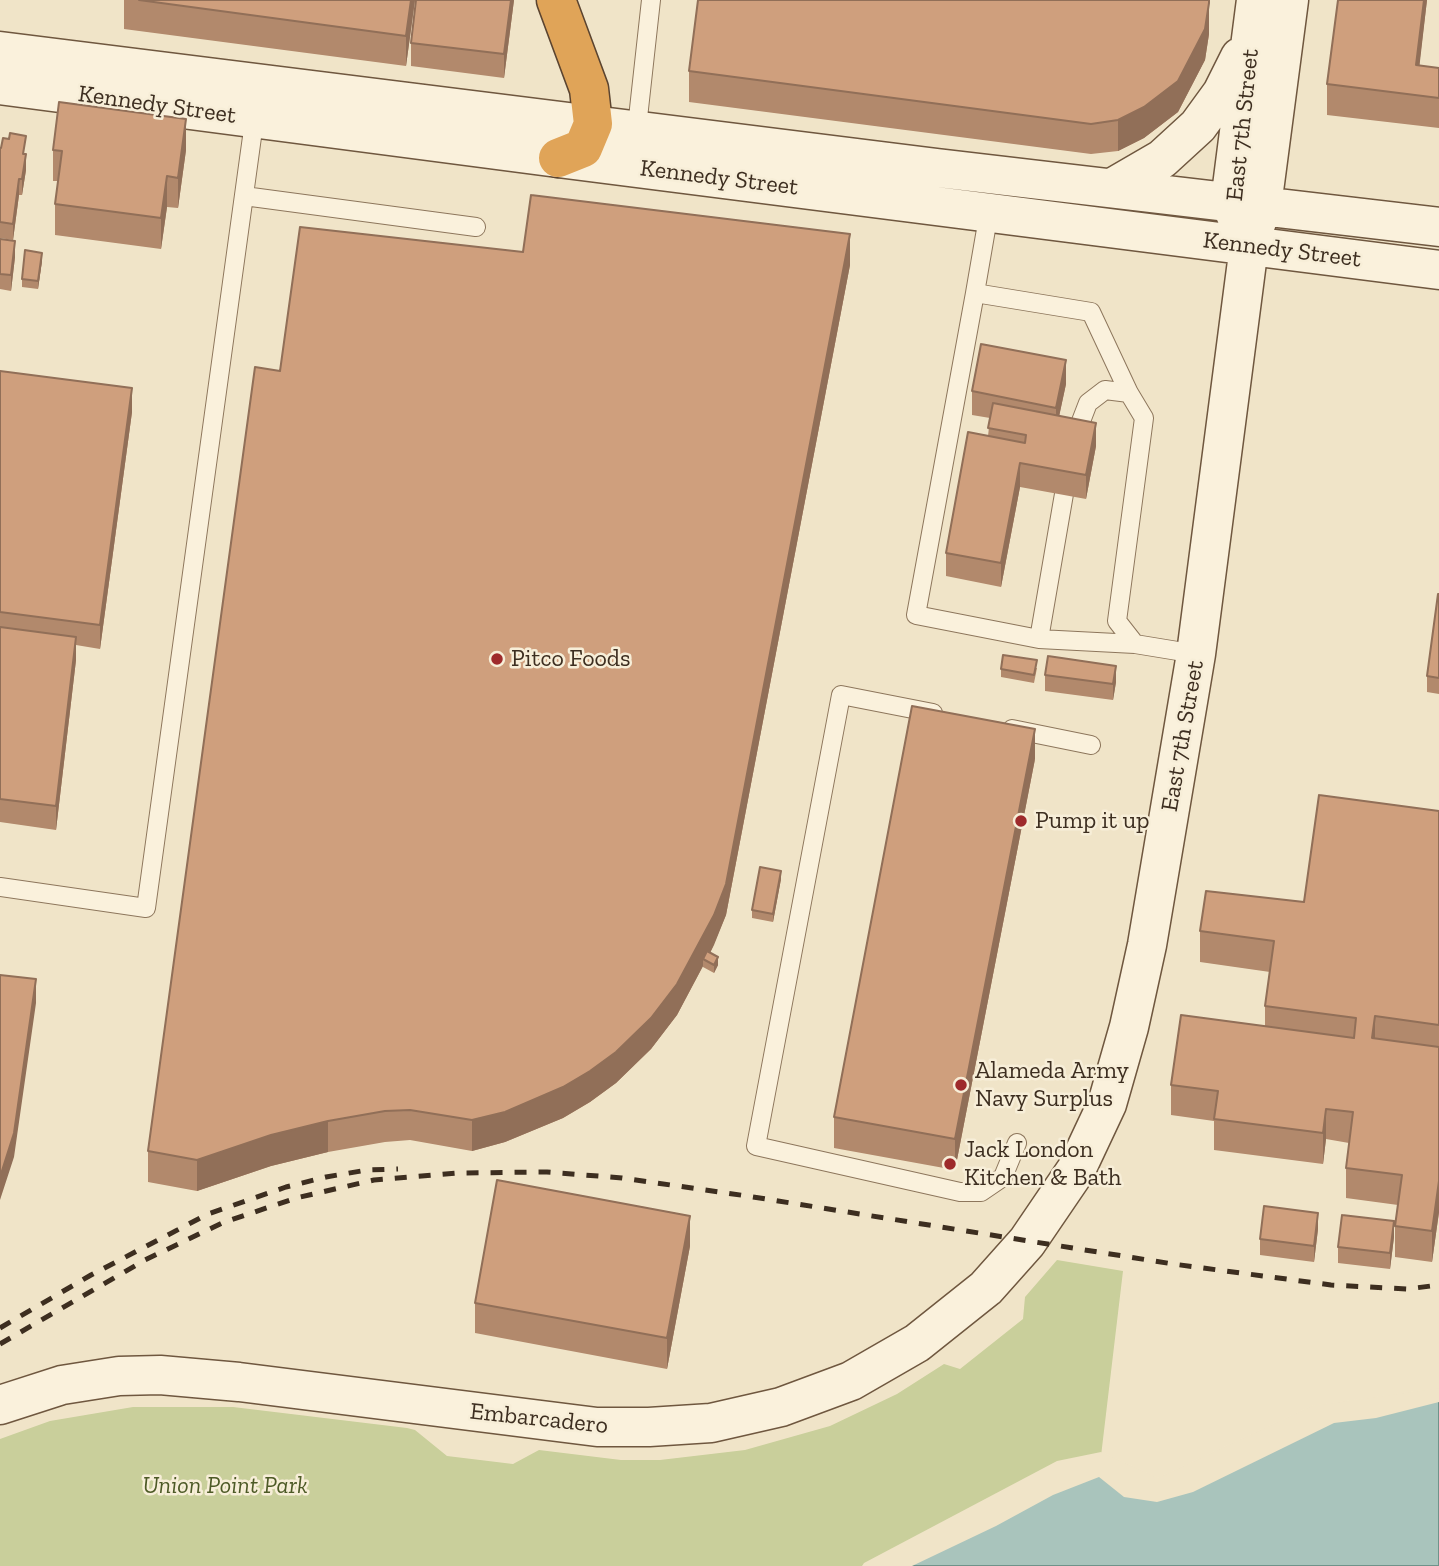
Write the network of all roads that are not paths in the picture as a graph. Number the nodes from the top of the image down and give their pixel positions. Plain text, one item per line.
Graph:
1 (556, 0) edge
2 (651, 0) edge
3 (1289, 0) edge
4 (1249, 11) edge
5 (0, 51) edge
6 (0, 85) edge
7 (257, 101) junction
8 (593, 124) junction
9 (635, 148) junction
10 (558, 158) junction
11 (1112, 188) junction
12 (244, 196) junction
13 (1246, 204) junction
14 (989, 212) junction
15 (476, 227) dead end
16 (1439, 227) edge
17 (1249, 246) junction
18 (1439, 270) edge
19 (975, 293) junction
20 (1129, 393) junction
21 (1073, 442) edge
22 (1064, 494) edge
23 (1039, 639) junction
24 (1135, 644) junction
25 (1196, 654) junction
26 (950, 716) edge
27 (1001, 727) edge
28 (1091, 745) dead end
29 (0, 887) edge
30 (1017, 1143) dead end
31 (1027, 1242) joint
32 (0, 1405) edge

1 - 8 highway
2 - 9 lane
3 - 13 main road, East 7th Street
4 - 11 main road
4 - 13 main road, East 7th Street
5 - 7 main road, Kennedy Street
6 - 7 main road, Kennedy Street
7 - 8 main road, Kennedy Street
7 - 10 main road, Kennedy Street
7 - 12 lane
8 - 9 main road, Kennedy Street
8 - 10 highway
9 - 10 main road, Kennedy Street
9 - 11 main road, Kennedy Street
9 - 14 main road, Kennedy Street
11 - 13 main road, Kennedy Street
12 - 15 lane
12 - 29 lane
13 - 16 main road, Kennedy Street
13 - 17 main road, East 7th Street
14 - 17 main road, Kennedy Street
14 - 19 lane
17 - 18 main road, Kennedy Street
17 - 25 main road, East 7th Street
19 - 20 lane
19 - 23 lane
20 - 21 lane
20 - 24 lane
22 - 23 lane
23 - 24 lane
24 - 25 lane
25 - 31 main road, East 7th Street
26 - 30 lane
27 - 28 lane
31 - 32 main road, Embarcadero

